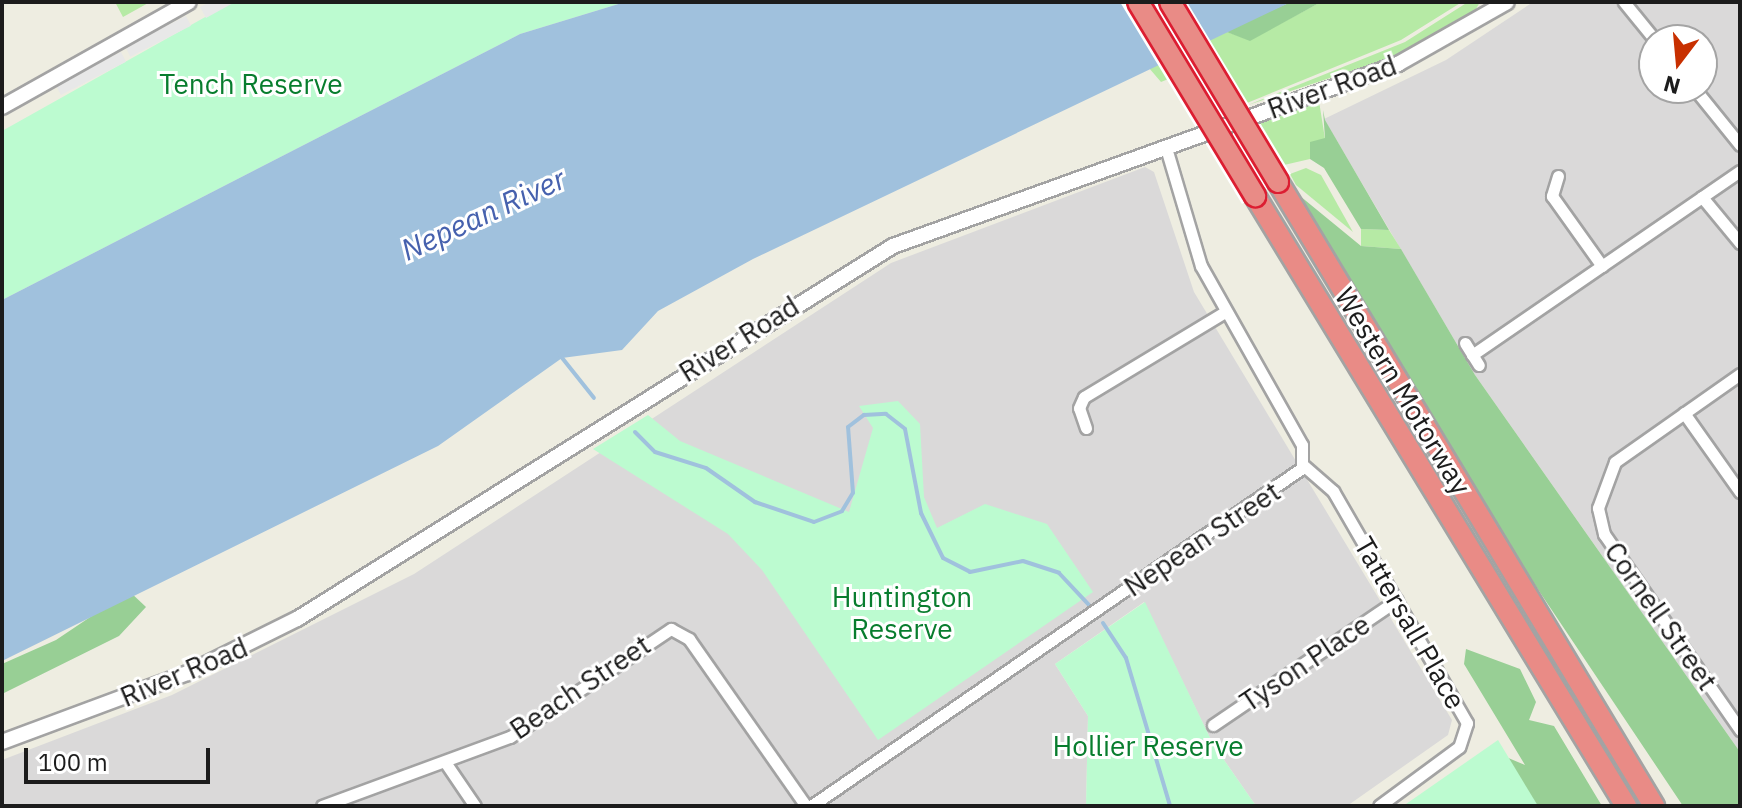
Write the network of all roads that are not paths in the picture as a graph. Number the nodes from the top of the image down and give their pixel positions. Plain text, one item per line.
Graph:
1 (189, 2) edge
2 (1138, 2) edge
3 (1170, 2) edge
4 (1507, 2) edge
5 (1624, 2) edge
6 (1642, 24) edge
7 (1707, 104) edge
8 (2, 107) edge
9 (1740, 145) edge
10 (1167, 151) junction
11 (1740, 171) edge
12 (1558, 176) dead end
13 (1702, 197) junction
14 (1740, 243) edge
15 (1602, 266) junction
16 (1223, 313) junction
17 (1465, 343) dead end
18 (1740, 374) edge
19 (1684, 413) junction
20 (1086, 428) dead end
21 (1303, 465) junction
22 (1740, 492) edge
23 (1397, 600) junction
24 (1532, 605) junction
25 (1509, 615) junction
26 (1213, 725) dead end
27 (1740, 730) edge
28 (2, 742) edge
29 (445, 762) junction
30 (322, 806) edge
31 (475, 806) edge
32 (808, 806) edge
33 (1379, 806) edge
34 (1613, 806) edge
35 (1626, 806) edge
36 (1654, 806) edge
37 (1669, 806) edge

1 - 8 street
2 - 25 highway, Western Motorway, bridge
3 - 24 highway, Western Motorway, bridge
4 - 10 street, River Road
5 - 6 street
7 - 9 street
10 - 16 street, Nepean Street
10 - 28 street, River Road
11 - 13 street
12 - 15 street
13 - 14 street
13 - 15 street
15 - 17 street
16 - 20 street
16 - 21 street, Nepean Street
18 - 19 street, Cornell Street
19 - 22 street
19 - 27 street, Cornell Street
21 - 23 street, Tattersall Place
21 - 32 street, Nepean Street
23 - 26 street, Tyson Place
23 - 33 street, Tattersall Place
24 - 36 highway, Western Motorway
24 - 37 highway
25 - 34 highway
25 - 35 highway, Western Motorway
29 - 30 street, Beach Street
29 - 31 street
29 - 32 street, Beach Street

